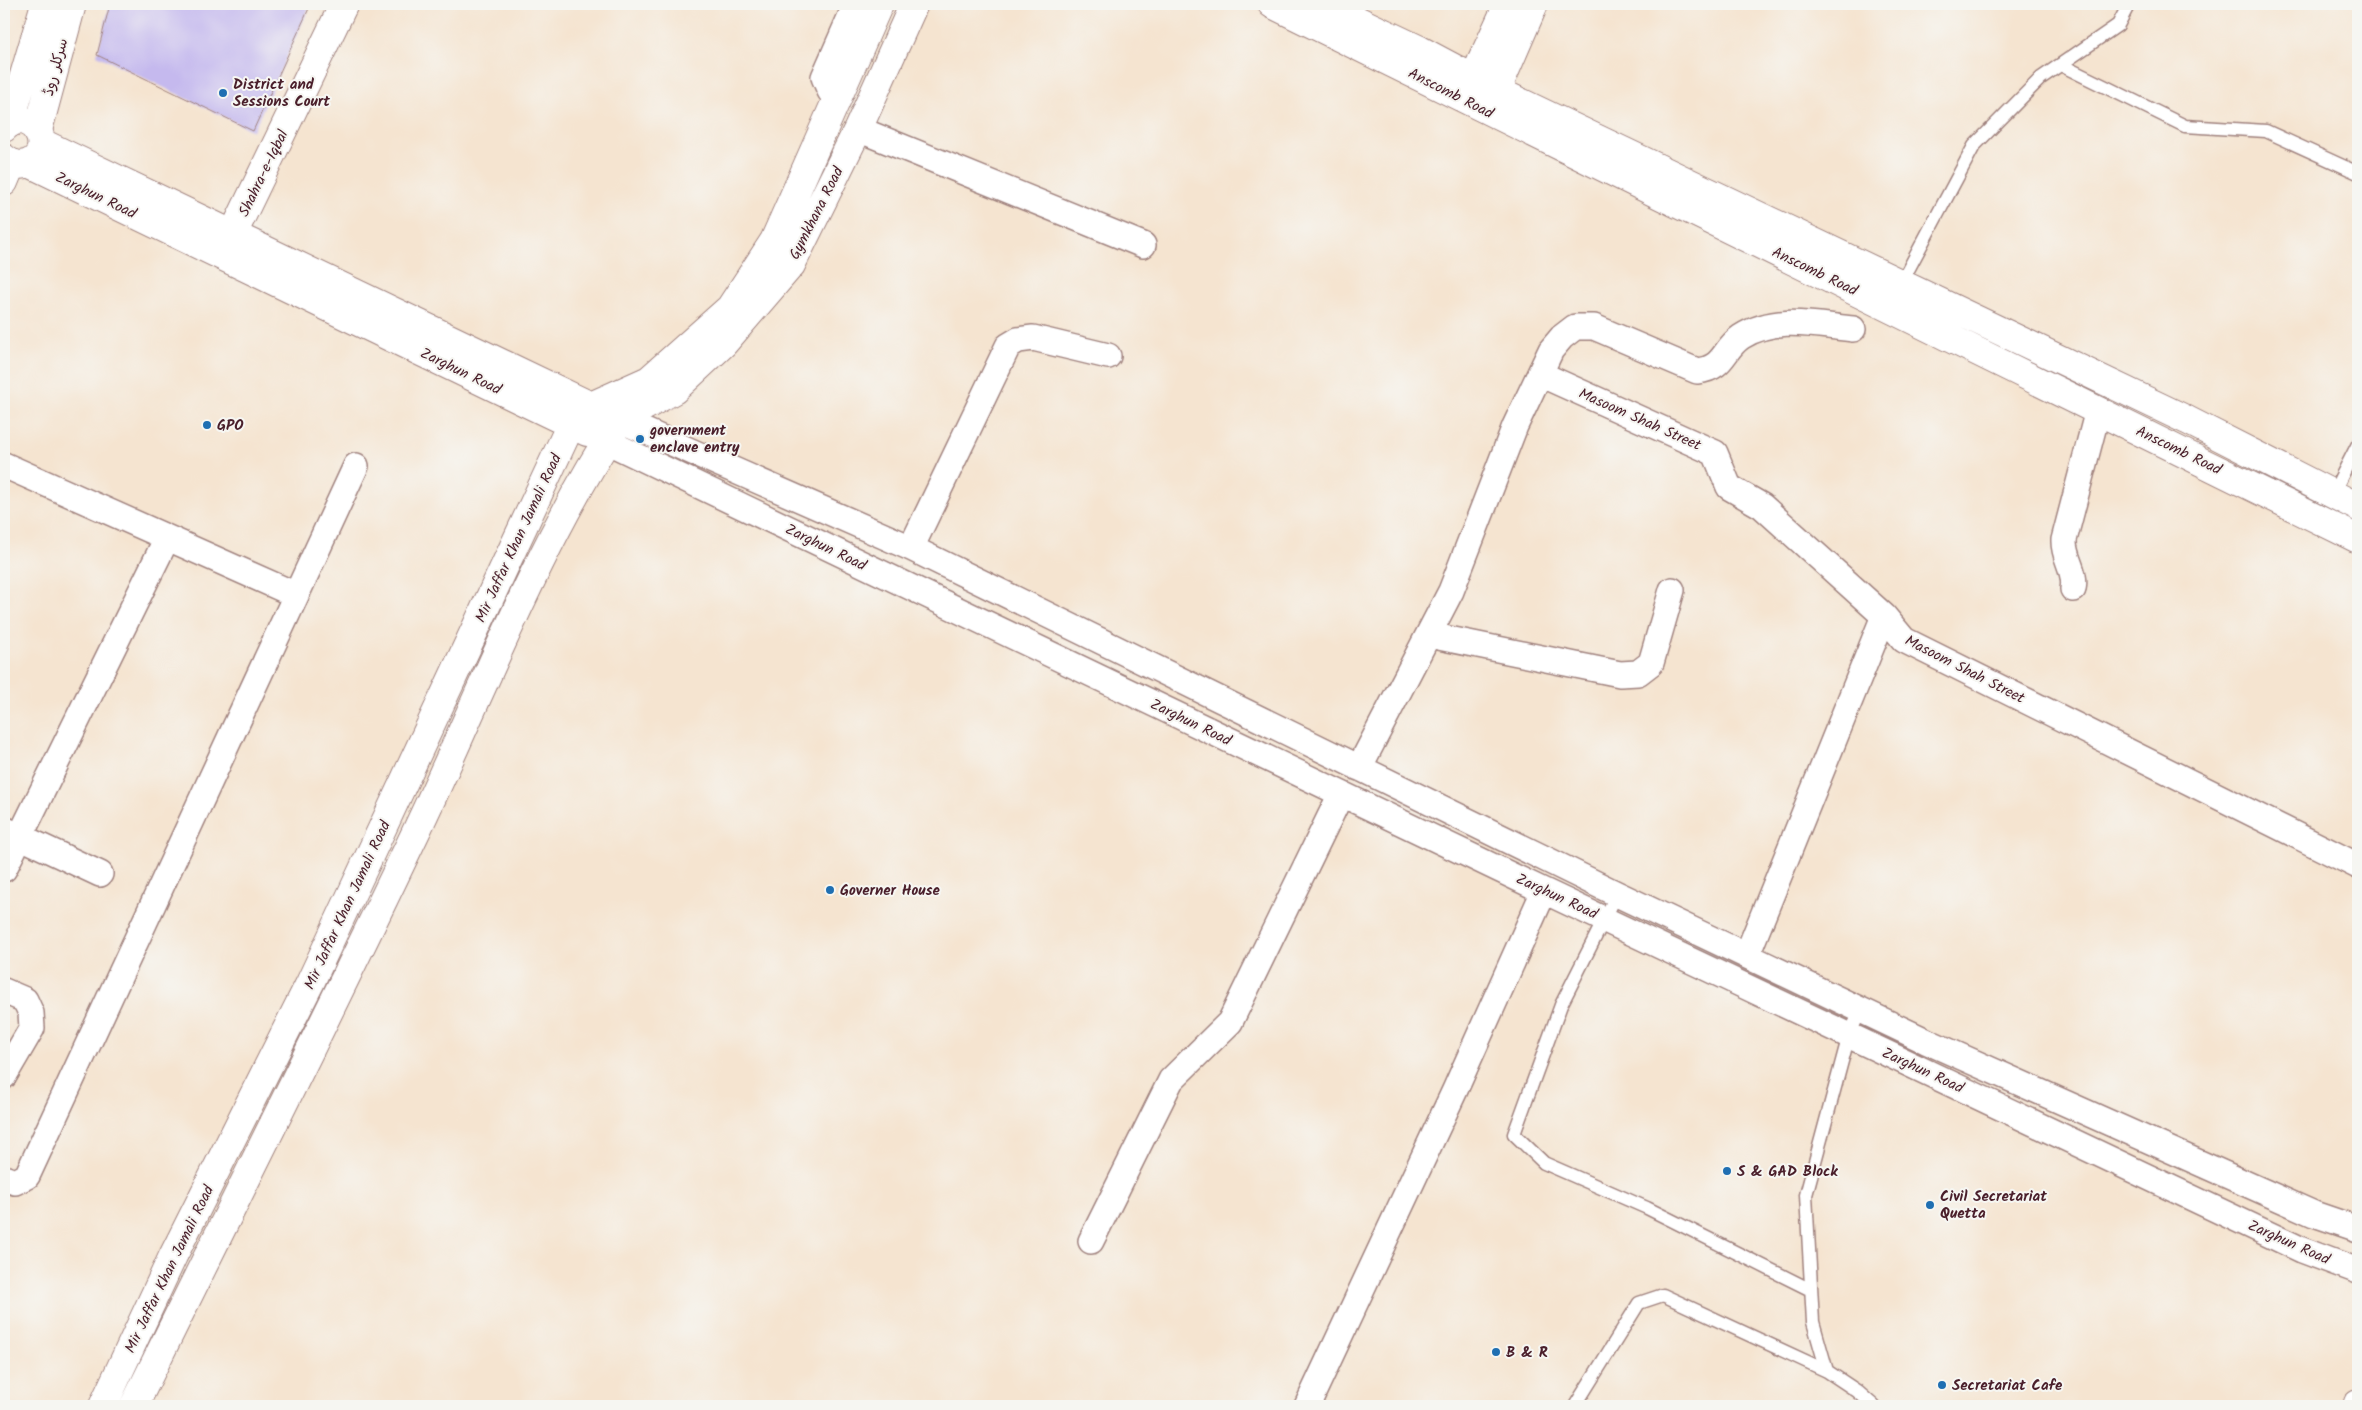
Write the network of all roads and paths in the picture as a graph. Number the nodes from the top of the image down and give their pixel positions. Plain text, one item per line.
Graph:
1 (45, 4) edge
2 (72, 4) edge
3 (344, 4) edge
4 (856, 4) edge
5 (879, 4) edge
6 (914, 4) edge
7 (1272, 4) edge
8 (1323, 4) edge
9 (1508, 4) edge
10 (1534, 4) edge
11 (2128, 4) edge
12 (2061, 65) junction
13 (839, 93) junction
14 (1480, 95) junction
15 (6, 125) edge
16 (858, 129) junction
17 (21, 156) edge
18 (2358, 173) edge
19 (233, 234) junction
20 (1143, 245) dead end
21 (1900, 282) junction
22 (1893, 308) junction
23 (1853, 329) dead end
24 (1108, 356) dead end
25 (1540, 374) junction
26 (591, 406) junction
27 (2098, 410) junction
28 (571, 424) junction
29 (613, 430) junction
30 (2358, 444) edge
31 (4, 465) edge
32 (356, 466) dead end
33 (2334, 494) junction
34 (2358, 507) edge
35 (2317, 518) junction
36 (167, 538) junction
37 (2358, 539) edge
38 (911, 548) junction
39 (2073, 588) dead end
40 (1672, 590) dead end
41 (296, 595) junction
42 (1884, 616) junction
43 (1429, 635) junction
44 (1359, 768) junction
45 (1341, 794) junction
46 (12, 832) edge
47 (2358, 866) edge
48 (4, 869) edge
49 (100, 874) dead end
50 (1544, 891) junction
51 (1617, 894) junction
52 (1605, 919) junction
53 (1747, 955) junction
54 (4, 991) edge
55 (1860, 1010) junction
56 (1849, 1035) junction
57 (4, 1076) edge
58 (4, 1178) edge
59 (2358, 1229) edge
60 (1091, 1242) dead end
61 (2358, 1271) edge
62 (1811, 1290) junction
63 (1827, 1371) junction
64 (103, 1406) edge
65 (134, 1406) edge
66 (1307, 1406) edge
67 (1575, 1406) edge
68 (1874, 1406) edge

1 - 15 street, سرکلر روڈ
2 - 17 street, سرکلر روڈ
3 - 19 street, Shahra-e-Iqbal
4 - 13 street
5 - 13 street, Mir Jaffar Khan Jamali Road
6 - 16 street, Gymkhana Road
7 - 14 street, Anscomb Road
8 - 14 street, Anscomb Road
9 - 14 street
10 - 14 street
11 - 12 lane
12 - 18 lane
12 - 21 lane
13 - 26 street, Mir Jaffar Khan Jamali Road
14 - 21 street, Anscomb Road
14 - 22 street, Anscomb Road
15 - 17 street
16 - 20 street
16 - 29 street, Gymkhana Road
17 - 19 street, Zarghun Road
17 - 28 street, Zarghun Road
19 - 26 street, Zarghun Road
21 - 22 lane
21 - 33 street, Anscomb Road
22 - 27 street, Anscomb Road
23 - 25 street
24 - 38 street
25 - 42 street, Masoom Shah Street
25 - 43 street
26 - 28 street, Mir Jaffar Khan Jamali Road
26 - 29 street, Zarghun Road
27 - 35 street, Anscomb Road
27 - 39 street
28 - 29 street, Zarghun Road
28 - 64 street, Mir Jaffar Khan Jamali Road
29 - 38 street, Zarghun Road
29 - 45 street, Zarghun Road
29 - 65 street, Mir Jaffar Khan Jamali Road
30 - 33 lane
31 - 36 street
32 - 41 street
33 - 34 street, Anscomb Road
33 - 35 lane
35 - 37 street, Anscomb Road
36 - 41 street
36 - 46 street
38 - 44 street, Zarghun Road
40 - 43 street
41 - 58 street
42 - 47 street, Masoom Shah Street
42 - 53 street
43 - 44 street
44 - 51 street, Zarghun Road
45 - 50 street, Zarghun Road
45 - 60 street
46 - 48 street
46 - 49 street
50 - 52 street, Zarghun Road
50 - 66 street
51 - 52 lane
51 - 53 street, Zarghun Road
52 - 56 street, Zarghun Road
52 - 62 lane
53 - 55 street, Zarghun Road
54 - 57 street
55 - 56 lane
55 - 59 street, Zarghun Road
56 - 61 street, Zarghun Road
56 - 62 lane
62 - 63 lane
63 - 67 lane
63 - 68 lane

